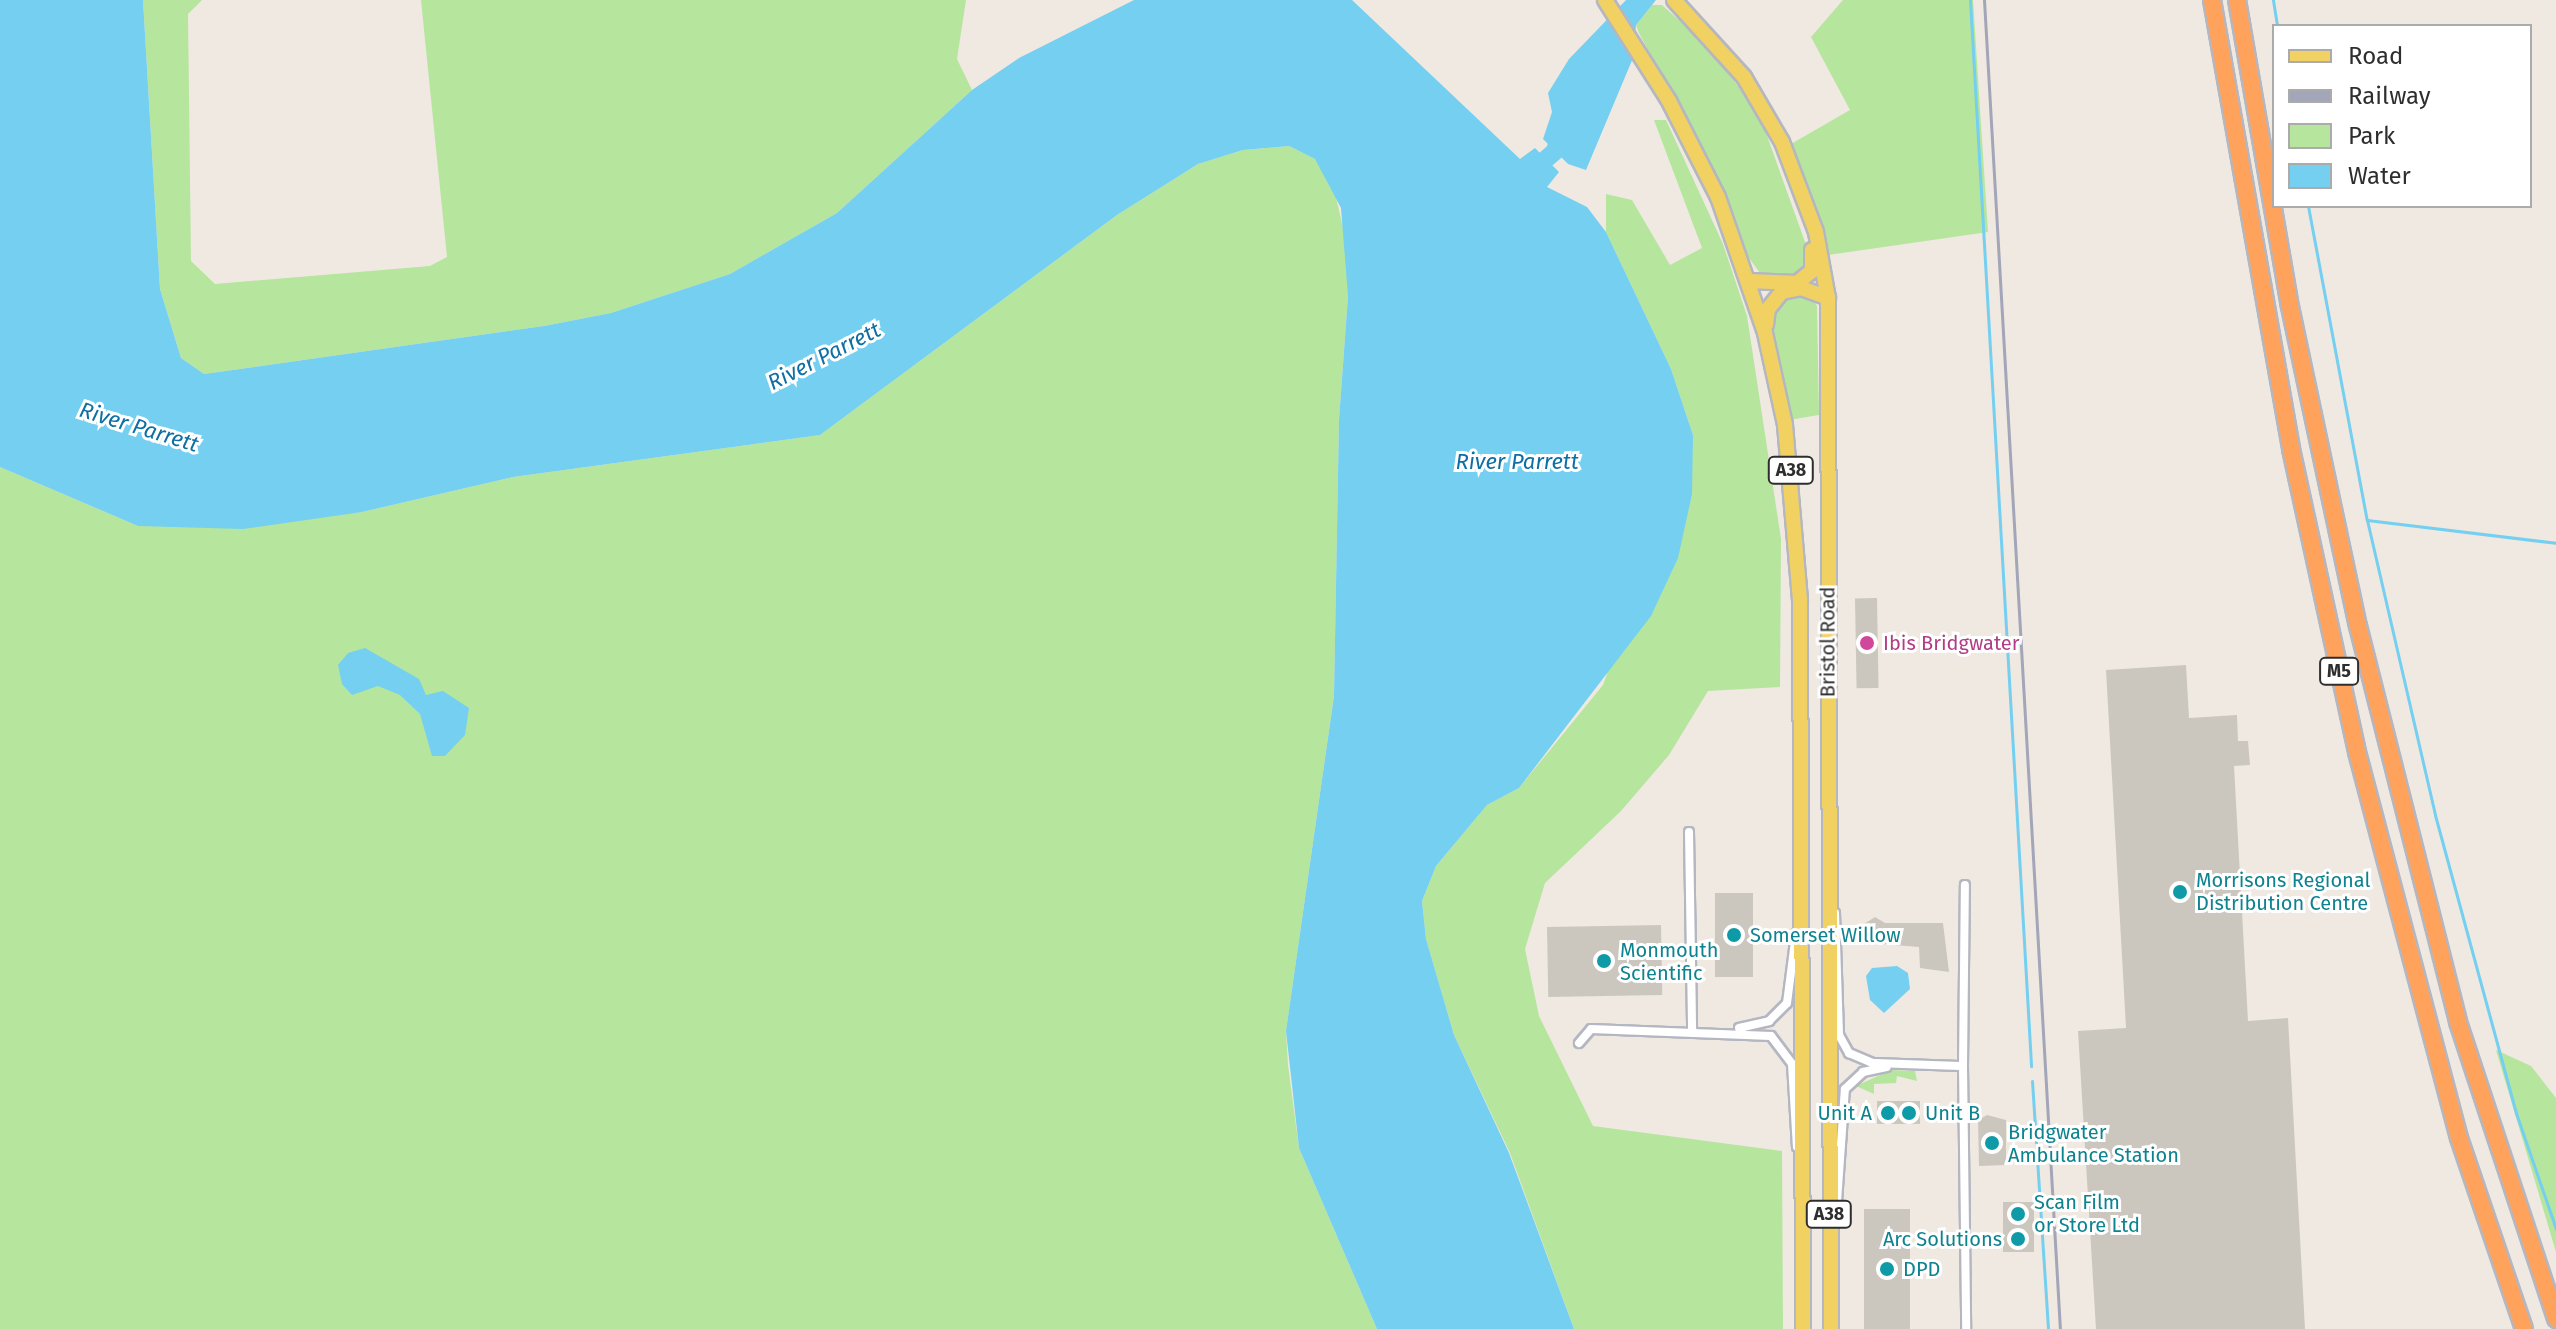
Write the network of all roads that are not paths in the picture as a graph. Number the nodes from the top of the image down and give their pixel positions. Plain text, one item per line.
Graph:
1 (1674, 0) edge
2 (2212, 0) edge
3 (2237, 0) edge
4 (1608, 4) edge
5 (1794, 169) junction
6 (2272, 203) edge
7 (2273, 208) edge
8 (1749, 281) junction
9 (1828, 298) junction
10 (1765, 333) junction
11 (1689, 832) dead end
12 (1828, 881) junction
13 (1965, 885) dead end
14 (1800, 912) junction
15 (1692, 1029) junction
16 (1730, 1030) junction
17 (1579, 1043) dead end
18 (1899, 1065) junction
19 (1963, 1066) junction
20 (1800, 1157) junction
21 (1830, 1278) junction
22 (2556, 1319) edge
23 (1803, 1329) edge
24 (1831, 1329) edge
25 (1966, 1329) edge
26 (2524, 1329) edge

1 - 5 main road, Bristol Road / A38
2 - 26 highway, M5
3 - 6 highway, M5
4 - 8 main road, Bristol Road / A38
5 - 8 main road
5 - 9 main road, Bristol Road / A38
7 - 22 highway, M5
8 - 10 main road, Bristol Road / A38
9 - 10 main road
9 - 12 main road, Bristol Road / A38
10 - 14 main road, Bristol Road / A38
11 - 15 street
12 - 18 street
12 - 21 main road, Bristol Road / A38
13 - 19 street
14 - 16 street
14 - 20 main road, Bristol Road / A38
15 - 16 street
15 - 17 street
16 - 20 street
18 - 19 street
18 - 21 street
19 - 25 street
20 - 23 main road, Bristol Road / A38
21 - 24 main road, Bristol Road / A38

